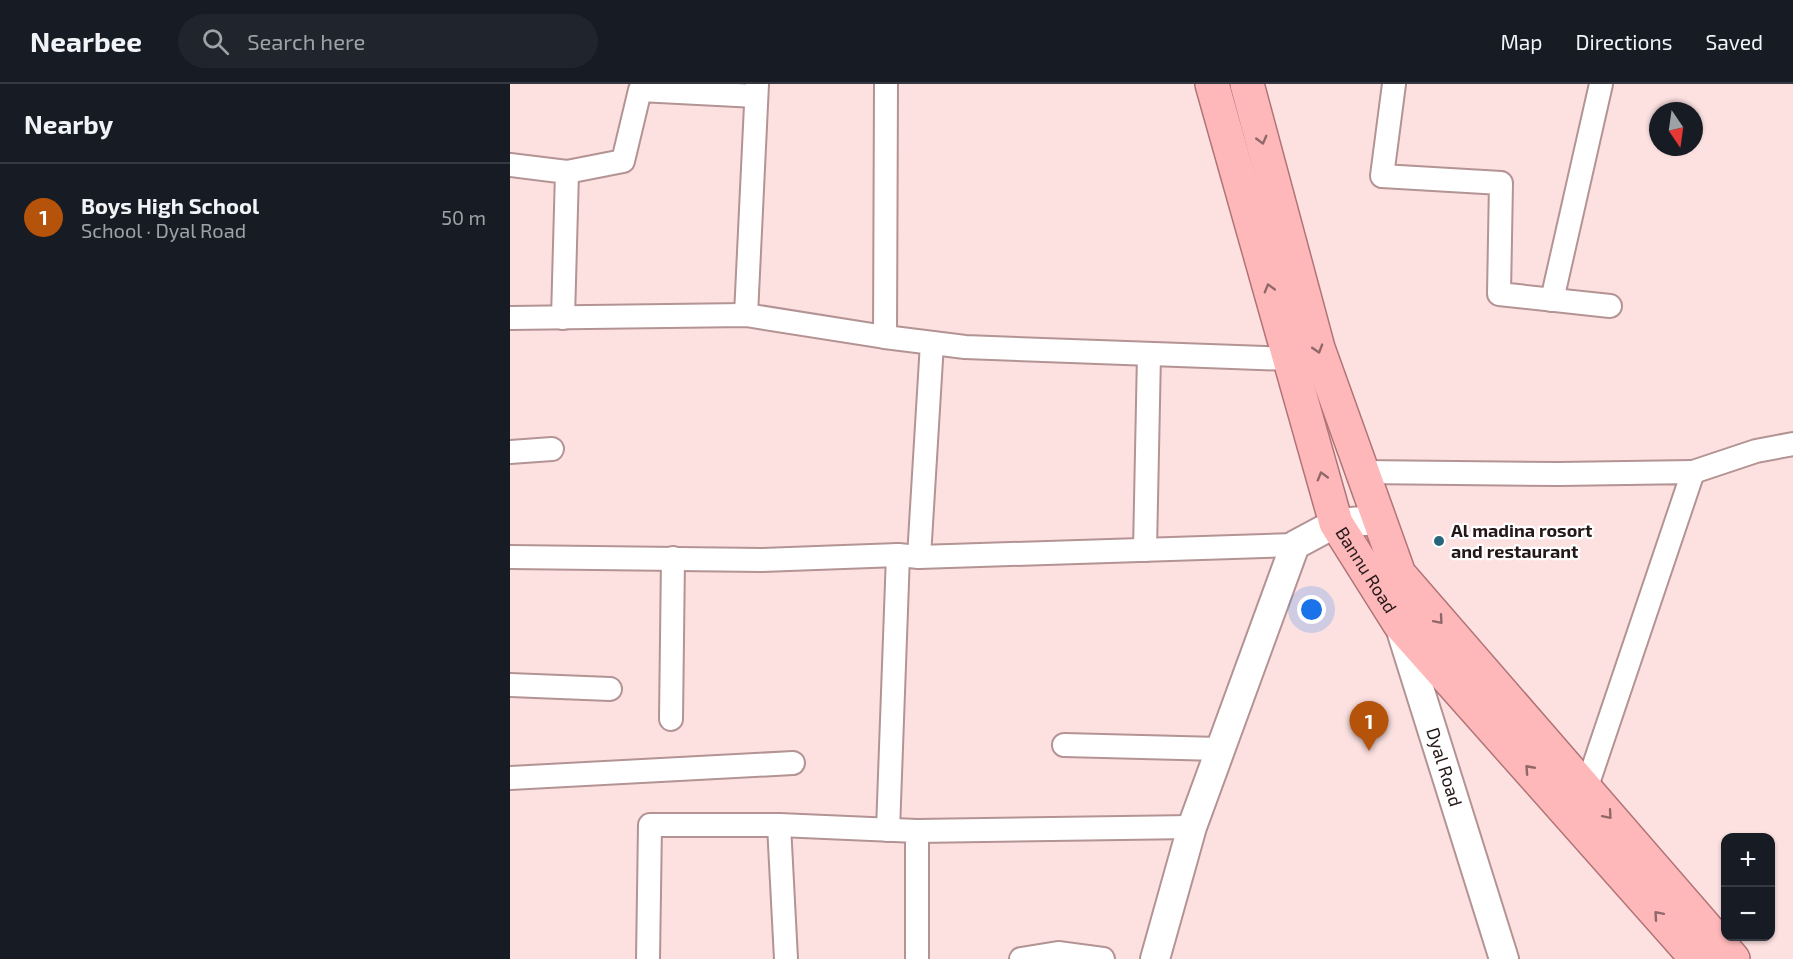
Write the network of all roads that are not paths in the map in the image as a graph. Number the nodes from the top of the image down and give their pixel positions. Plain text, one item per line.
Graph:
1 (886, 84) edge
2 (1212, 84) edge
3 (1246, 84) edge
4 (1394, 84) edge
5 (1601, 84) edge
6 (640, 87) edge
7 (757, 90) edge
8 (510, 165) edge
9 (567, 172) junction
10 (1552, 300) junction
11 (1610, 306) dead end
12 (746, 315) junction
13 (510, 318) edge
14 (563, 318) junction
15 (885, 337) junction
16 (932, 343) junction
17 (1149, 354) junction
18 (1289, 359) junction
19 (1793, 444) edge
20 (552, 449) dead end
21 (510, 452) edge
22 (1361, 472) junction
23 (1693, 472) junction
24 (1378, 520) junction
25 (1336, 523) junction
26 (1295, 545) junction
27 (1145, 550) junction
28 (909, 556) junction
29 (510, 557) edge
30 (673, 558) junction
31 (1399, 574) junction
32 (1399, 623) junction
33 (510, 685) edge
34 (610, 689) dead end
35 (671, 719) dead end
36 (1064, 745) dead end
37 (1219, 749) junction
38 (793, 763) dead end
39 (510, 778) edge
40 (1586, 789) junction
41 (779, 825) junction
42 (1192, 827) junction
43 (888, 830) junction
44 (917, 831) junction
45 (648, 959) edge
46 (786, 959) edge
47 (917, 959) edge
48 (1021, 959) edge
49 (1102, 959) edge
50 (1155, 959) edge
51 (1504, 959) edge
52 (1697, 959) edge
53 (1733, 959) edge

1 - 15 street
18 -> 2 highway, Bannu Road
3 -> 22 highway, Bannu Road
4 - 10 street
5 - 10 street
6 - 7 street
6 - 9 street
7 - 12 street
8 - 9 street
9 - 14 street
10 - 11 street
12 - 14 street
12 - 15 street
13 - 14 street
15 - 16 street
16 - 17 street
16 - 28 street
17 - 18 street
17 - 27 street
25 -> 18 highway, Bannu Road
19 - 23 street
20 - 21 street
22 - 23 street
22 - 24 highway, Bannu Road
23 - 40 street
24 - 25 street
24 - 31 highway, Bannu Road
25 - 26 street
25 - 32 highway, Bannu Road
26 - 27 street
26 - 37 street
27 - 28 street
28 - 30 street
28 - 43 street
29 - 30 street
30 - 35 street
31 - 32 street, Dyal Road
31 -> 40 highway, Bannu Road
32 - 51 street, Dyal Road
52 -> 32 highway, Bannu Road
33 - 34 street
36 - 37 street
37 - 42 street
38 - 39 street
40 -> 53 highway, Bannu Road
41 - 43 street
41 - 45 street
41 - 46 street
42 - 44 street
42 - 50 street
43 - 44 street
44 - 47 street
48 - 49 street

